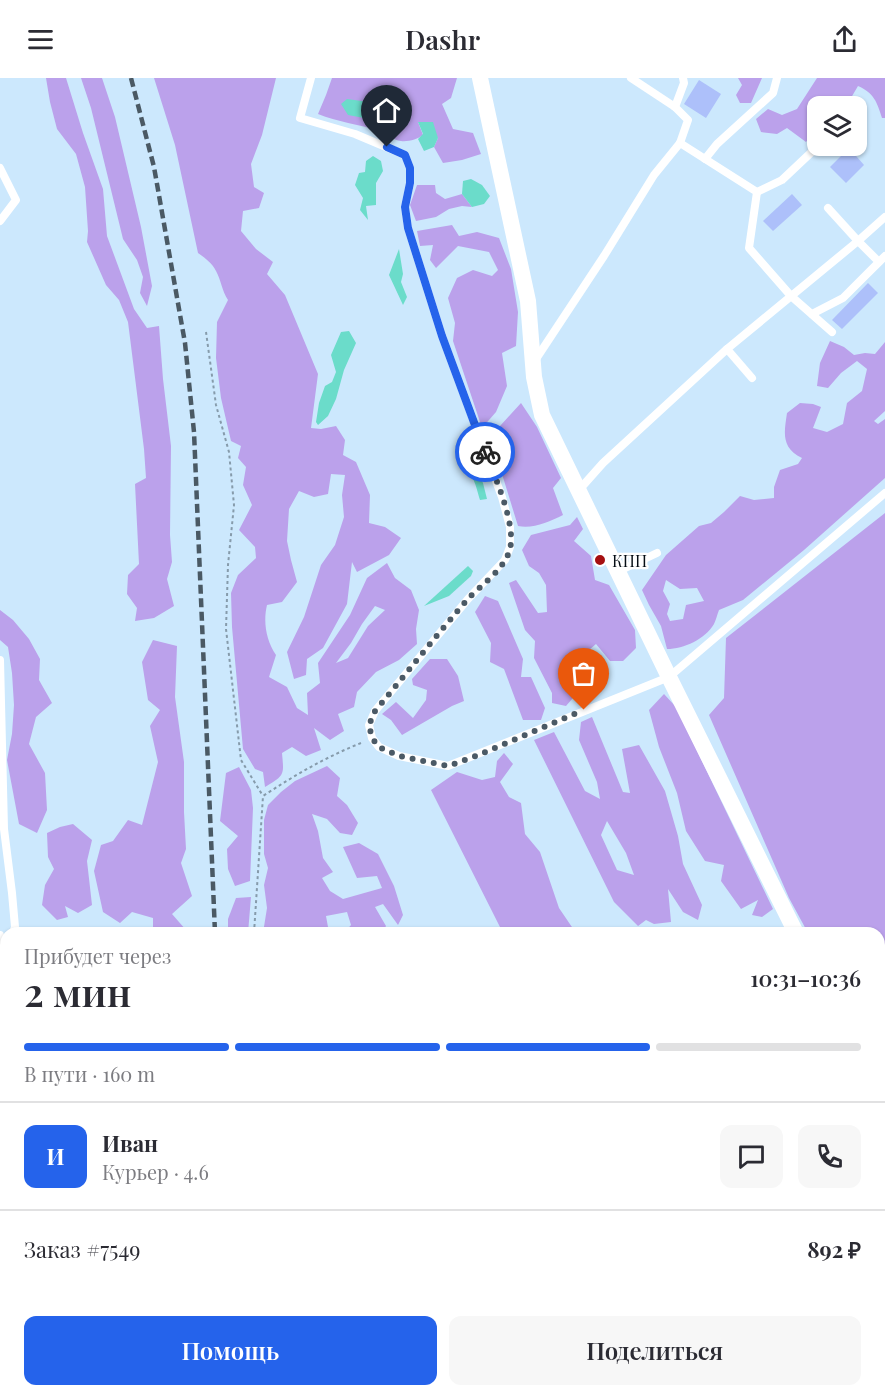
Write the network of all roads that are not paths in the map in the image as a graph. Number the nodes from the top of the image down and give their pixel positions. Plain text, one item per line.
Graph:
1 (311, 78) edge
2 (480, 78) edge
3 (631, 78) edge
4 (683, 78) edge
5 (777, 78) edge
6 (675, 107) junction
7 (680, 143) junction
8 (807, 156) edge
9 (705, 159) junction
10 (0, 168) edge
11 (757, 192) junction
12 (828, 208) dead end
13 (885, 217) edge
14 (0, 220) edge
15 (858, 242) junction
16 (882, 259) edge
17 (791, 296) junction
18 (812, 314) junction
19 (832, 332) dead end
20 (728, 349) junction
21 (534, 362) junction
22 (752, 378) dead end
23 (579, 490) junction
24 (885, 493) edge
25 (657, 553) dead end
26 (619, 571) junction
27 (0, 660) edge
28 (669, 677) junction
29 (15, 927) edge
30 (793, 927) edge

1 - 28 lane
2 - 21 street
3 - 6 lane
4 - 6 lane
5 - 9 lane
6 - 7 lane
7 - 9 lane
7 - 21 lane
8 - 11 lane
9 - 11 lane
10 - 14 lane
11 - 17 lane
12 - 15 lane
13 - 15 lane
15 - 16 lane
15 - 17 lane
16 - 18 lane
17 - 18 lane
17 - 20 lane
18 - 19 lane
20 - 22 lane
20 - 23 lane
21 - 23 street
23 - 26 street
24 - 28 lane
25 - 26 lane
26 - 28 street
27 - 29 lane
28 - 30 street

